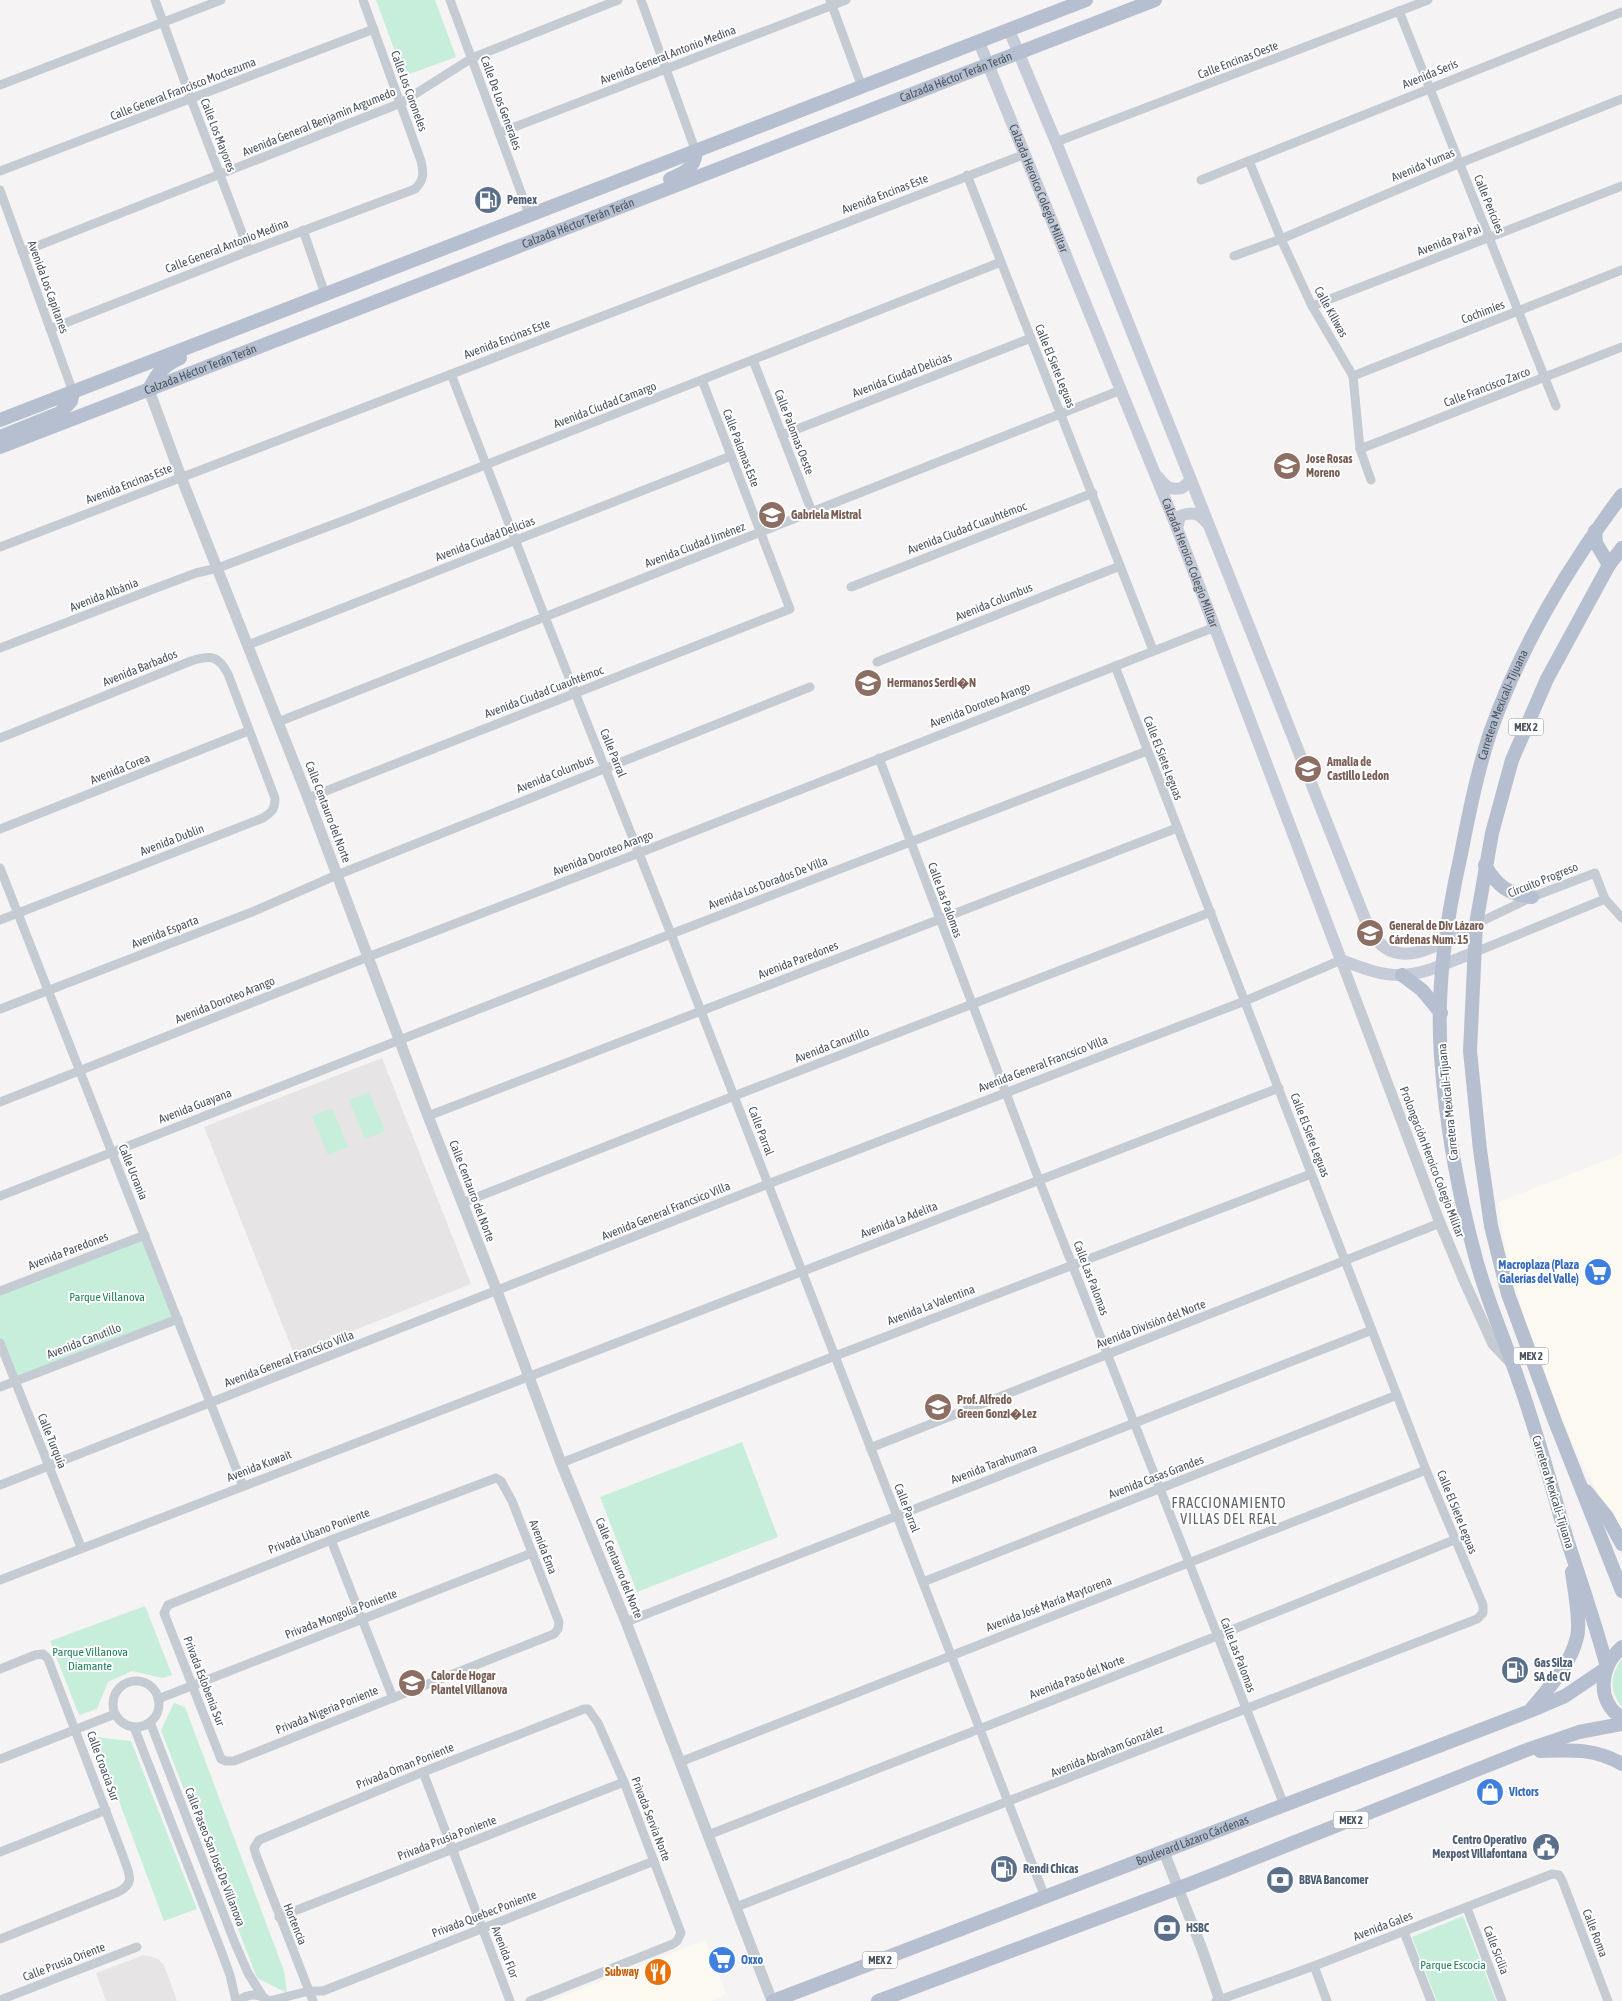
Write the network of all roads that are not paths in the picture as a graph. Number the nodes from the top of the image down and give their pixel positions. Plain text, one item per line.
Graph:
1 (155, 0) edge
2 (221, 0) edge
3 (363, 0) edge
4 (450, 0) edge
5 (618, 0) edge
6 (640, 0) edge
7 (846, 0) edge
8 (1086, 0) edge
9 (1155, 0) edge
10 (1428, 0) edge
11 (831, 3) edge
12 (1069, 3) edge
13 (1399, 11) junction
14 (1622, 12) edge
15 (163, 22) junction
16 (374, 29) junction
17 (1009, 30) junction
18 (979, 42) junction
19 (1018, 52) junction
20 (472, 58) junction
21 (988, 64) junction
22 (666, 69) junction
23 (0, 85) edge
24 (862, 87) junction
25 (1430, 87) junction
26 (1622, 98) edge
27 (191, 100) junction
28 (401, 103) junction
29 (499, 133) junction
30 (1056, 142) junction
31 (696, 152) junction
32 (1023, 155) junction
33 (1249, 161) junction
34 (1460, 164) junction
35 (0, 171) edge
36 (967, 175) junction
37 (220, 176) junction
38 (1201, 180) dead end
39 (1622, 186) edge
40 (414, 189) joint
41 (0, 190) edge
42 (628, 203) junction
43 (529, 214) junction
44 (303, 230) junction
45 (1489, 238) junction
46 (1281, 239) junction
47 (249, 250) junction
48 (22, 252) junction
49 (1234, 256) dead end
50 (1001, 262) junction
51 (1622, 270) edge
52 (325, 294) junction
53 (1312, 306) junction
54 (1518, 312) junction
55 (257, 321) junction
56 (50, 329) junction
57 (1031, 338) junction
58 (1622, 347) edge
59 (753, 360) junction
60 (451, 374) junction
61 (1353, 376) junction
62 (1545, 378) junction
63 (702, 380) junction
64 (148, 390) junction
65 (1122, 390) junction
66 (73, 392) junction
67 (1556, 406) dead end
68 (1061, 414) junction
69 (0, 420) edge
70 (782, 435) junction
71 (0, 437) edge
72 (0, 447) edge
73 (1360, 449) junction
74 (731, 456) junction
75 (486, 465) junction
76 (1154, 473) junction
77 (181, 477) junction
78 (1192, 480) junction
79 (1370, 480) dead end
80 (1093, 492) junction
81 (1622, 496) edge
82 (812, 512) junction
83 (1210, 527) junction
84 (1177, 528) junction
85 (1594, 531) junction
86 (760, 533) junction
87 (515, 540) junction
88 (0, 547) edge
89 (1622, 548) edge
90 (1609, 565) junction
91 (1120, 566) junction
92 (218, 568) junction
93 (851, 588) dead end
94 (790, 609) joint
95 (545, 617) junction
96 (1215, 627) junction
97 (248, 644) junction
98 (0, 648) edge
99 (1153, 650) junction
100 (877, 662) dead end
101 (1115, 666) junction
102 (810, 687) dead end
103 (575, 693) junction
104 (278, 722) junction
105 (248, 731) junction
106 (0, 738) edge
107 (1147, 751) junction
108 (879, 758) junction
109 (606, 767) junction
110 (308, 798) junction
111 (1177, 828) junction
112 (0, 830) edge
113 (910, 842) junction
114 (639, 853) junction
115 (1486, 865) junction
116 (0, 868) edge
117 (337, 875) junction
118 (1532, 897) junction
119 (1605, 899) junction
120 (1211, 912) junction
121 (18, 913) junction
122 (1622, 918) edge
123 (938, 919) junction
124 (0, 920) edge
125 (1476, 924) junction
126 (671, 934) junction
127 (1444, 940) junction
128 (1473, 952) junction
129 (368, 957) junction
130 (1341, 960) junction
131 (1442, 965) junction
132 (1402, 975) junction
133 (48, 990) junction
134 (1245, 1001) junction
135 (972, 1004) junction
136 (0, 1009) edge
137 (701, 1010) junction
138 (1441, 1013) junction
139 (400, 1040) junction
140 (80, 1071) junction
141 (1279, 1088) junction
142 (1005, 1092) junction
143 (734, 1096) junction
144 (0, 1102) edge
145 (428, 1116) junction
146 (112, 1152) junction
147 (1311, 1174) junction
148 (1039, 1180) junction
149 (768, 1184) junction
150 (0, 1196) edge
151 (462, 1203) junction
152 (1440, 1223) junction
153 (145, 1235) junction
154 (1345, 1261) junction
155 (1073, 1264) junction
156 (802, 1271) junction
157 (0, 1291) edge
158 (497, 1291) junction
159 (178, 1319) junction
160 (1372, 1330) junction
161 (0, 1343) edge
162 (1107, 1354) junction
163 (835, 1356) junction
164 (1513, 1365) junction
165 (528, 1375) junction
166 (15, 1382) junction
167 (1520, 1383) junction
168 (0, 1387) edge
169 (1398, 1396) junction
170 (210, 1403) junction
171 (1554, 1419) junction
172 (1135, 1422) junction
173 (870, 1448) junction
174 (561, 1463) junction
175 (49, 1466) junction
176 (1426, 1470) junction
177 (489, 1479) joint
178 (1579, 1483) junction
179 (0, 1485) edge
180 (243, 1486) junction
181 (1160, 1489) junction
182 (897, 1516) junction
183 (331, 1540) junction
184 (1454, 1540) junction
185 (1568, 1543) junction
186 (1622, 1544) edge
187 (81, 1548) junction
188 (532, 1553) junction
189 (1189, 1563) junction
190 (0, 1580) edge
191 (923, 1582) junction
192 (1622, 1590) edge
193 (164, 1613) joint
194 (1484, 1613) joint
195 (362, 1619) junction
196 (626, 1622) junction
197 (554, 1634) joint
198 (1217, 1636) junction
199 (1622, 1647) edge
200 (951, 1656) junction
201 (1606, 1668) junction
202 (0, 1669) edge
203 (193, 1685) junction
204 (393, 1698) junction
205 (158, 1699) junction
206 (1245, 1709) junction
207 (1530, 1711) junction
208 (577, 1712) joint
209 (115, 1714) junction
210 (1622, 1718) edge
211 (150, 1722) junction
212 (1622, 1724) edge
213 (134, 1727) junction
214 (979, 1728) junction
215 (75, 1729) junction
216 (1524, 1751) junction
217 (0, 1758) edge
218 (221, 1759) joint
219 (680, 1762) junction
220 (1622, 1764) edge
221 (423, 1772) junction
222 (624, 1782) junction
223 (1008, 1802) junction
224 (1284, 1804) junction
225 (106, 1810) junction
226 (708, 1835) junction
227 (452, 1849) junction
228 (0, 1852) edge
229 (1164, 1852) junction
230 (256, 1855) joint
231 (654, 1861) junction
232 (206, 1870) junction
233 (1559, 1875) joint
234 (193, 1876) junction
235 (1178, 1888) junction
236 (1044, 1897) junction
237 (736, 1907) junction
238 (1467, 1908) junction
239 (279, 1917) junction
240 (482, 1928) junction
241 (1404, 1932) junction
242 (0, 1939) edge
243 (137, 1947) dead end
244 (1314, 1966) junction
245 (309, 1991) junction
246 (323, 1991) junction
247 (266, 1999) edge
248 (0, 2000) edge
249 (237, 2001) edge
250 (314, 2001) edge
251 (510, 2001) edge
252 (530, 2001) edge
253 (773, 2001) edge
254 (878, 2001) edge
255 (1218, 2001) edge
256 (1327, 2001) edge
257 (1430, 2001) edge
258 (1502, 2001) edge
259 (1608, 2001) edge

1 - 15 street, Calle Los Mayores
2 - 15 street
3 - 16 street, Calle Los Coroneles
4 - 20 street, Calle De Los Generales
5 - 20 street, Avenida General Benjamín Argumedo
6 - 22 street
7 - 11 street, Avenida General Antonio Medina
8 - 12 main road, Calzada Héctor Terán Terán
9 - 19 main road, Calzada Héctor Terán Terán
10 - 13 street, Calle Encinas Oeste
11 - 22 street, Avenida General Antonio Medina
11 - 24 street
12 - 17 main road, Calzada Héctor Terán Terán
13 - 25 street, Calle Pericúes
13 - 30 street, Calle Encinas Oeste
14 - 25 street, Avenida Seris
15 - 23 street
15 - 27 street, Calle Los Mayores
16 - 27 street, Calle General Francisco Moctezuma
16 - 28 street, Calle Los Coroneles
17 - 18 main road, Calzada Héctor Terán Terán
17 - 19 main road
18 - 21 main road, Calzada Heroico Colegio Militar
18 - 24 main road, Calzada Héctor Terán Terán
19 - 21 main road, Calzada Héctor Terán Terán
19 - 30 main road
20 - 28 street, Avenida General Benjamín Argumedo
20 - 29 street, Calle De Los Generales
21 - 32 main road, Calzada Heroico Colegio Militar
21 - 42 main road, Calzada Héctor Terán Terán
22 - 29 street, Avenida General Antonio Medina
22 - 31 street
24 - 31 main road, Calzada Héctor Terán Terán
25 - 33 street, Avenida Seris
25 - 34 street, Calle Pericúes
26 - 34 street, Avenida Yumas
27 - 35 street, Calle General Francisco Moctezuma
27 - 37 street, Calle Los Mayores
28 - 37 street, Avenida General Benjamín Argumedo
28 - 40 street, Calle Los Coroneles
29 - 43 street, Calle De Los Generales
30 - 78 main road
31 - 42 main road
31 - 43 main road, Calzada Héctor Terán Terán
32 - 36 street, Avenida Encinas Este
32 - 65 main road, Calzada Heroico Colegio Militar
33 - 38 street, Avenida Seris
33 - 46 street, Calle Kiliwas
34 - 45 street, Calle Pericúes
34 - 46 street, Avenida Yumas
36 - 50 street, Calle El Siete Leguas
36 - 60 street, Avenida Encinas Este
37 - 47 street, Calle Los Mayores
37 - 48 street, Avenida General Benjamín Argumedo
39 - 45 street, Avenida Pai Pai
40 - 44 street, Calle General Antonio Medina
41 - 48 street, Avenida Los Capitanes
42 - 64 main road, Calzada Héctor Terán Terán
43 - 52 main road, Calzada Héctor Terán Terán
44 - 47 street, Calle General Antonio Medina
44 - 52 street
45 - 53 street, Avenida Pai Pai
45 - 54 street, Calle Pericúes
46 - 49 street, Avenida Yumas
46 - 53 street, Calle Kiliwas
47 - 56 street, Calle General Antonio Medina
48 - 56 street, Avenida Los Capitanes
50 - 57 street, Calle El Siete Leguas
50 - 59 street, Avenida Ciudad Camargo
51 - 54 street, Cochimíes
52 - 55 main road, Calzada Héctor Terán Terán
53 - 61 street, Calle Kiliwas
54 - 61 street, Cochimíes
54 - 62 street, Calle Pericúes
55 - 64 main road
55 - 66 main road, Calzada Héctor Terán Terán
56 - 66 street, Avenida Los Capitanes
57 - 68 street, Calle El Siete Leguas
57 - 70 street, Avenida Ciudad Delicias
58 - 62 street, Calle Francisco Zarco
59 - 63 street, Avenida Ciudad Camargo
59 - 70 street, Calle Palomas Oeste
60 - 75 street, Calle Parral
60 - 77 street, Avenida Encinas Este
61 - 73 street, Calle Kiliwas
62 - 67 street, Calle Pericúes
62 - 73 street, Calle Francisco Zarco
63 - 74 street, Calle Palomas Este
63 - 75 street, Avenida Ciudad Camargo
64 - 72 main road, Calzada Héctor Terán Terán
64 - 77 street, Calle Centauro del Norte
65 - 68 street, Avenida Ciudad Jiménez
65 - 76 main road, Calzada Heroico Colegio Militar
66 - 69 main road, Calzada Héctor Terán Terán
66 - 71 main road
68 - 80 street, Calle El Siete Leguas
68 - 82 street, Avenida Ciudad Jiménez
70 - 82 street, Calle Palomas Oeste
73 - 79 street, Calle Kiliwas
74 - 86 street, Calle Palomas Este
74 - 87 street, Avenida Ciudad Delicias
75 - 87 street, Calle Parral
75 - 92 street, Avenida Ciudad Camargo
76 - 78 main road
76 - 84 main road, Calzada Heroico Colegio Militar
77 - 88 street, Avenida Encinas Este
77 - 92 street, Calle Centauro del Norte
78 - 83 main road
80 - 91 street, Calle El Siete Leguas
80 - 93 street, Avenida Ciudad Cuauhtémoc
81 - 85 main road, Carretera Mexicali–Tijuana / MEX 2
82 - 86 street, Avenida Ciudad Jiménez
83 - 84 main road
83 - 127 main road
84 - 96 main road, Calzada Heroico Colegio Militar
85 - 90 main road
85 - 127 main road, Carretera Mexicali–Tijuana / MEX 2
86 - 94 street, Calle Palomas Este
86 - 95 street, Avenida Ciudad Jiménez
87 - 95 street, Calle Parral
87 - 97 street, Avenida Ciudad Delicias
89 - 90 main road, Carretera Mexicali–Tijuana / MEX 2
90 - 115 main road, Carretera Mexicali–Tijuana / MEX 2
91 - 99 street, Calle El Siete Leguas
91 - 100 street, Avenida Columbus
92 - 97 street, Calle Centauro del Norte
92 - 98 street, Avenida Albánia
94 - 103 street, Avenida Ciudad Cuauhtémoc
95 - 103 street, Calle Parral
95 - 104 street, Avenida Ciudad Jiménez
96 - 99 street, Avenida Doroteo Arango
96 - 130 main road, Calzada Heroico Colegio Militar
97 - 104 street, Calle Centauro del Norte
99 - 101 street, Avenida Doroteo Arango
101 - 107 street, Calle El Siete Leguas
101 - 108 street, Avenida Doroteo Arango
102 - 109 street, Avenida Columbus
103 - 109 street, Calle Parral
103 - 110 street, Avenida Ciudad Cuauhtémoc
104 - 110 street, Calle Centauro del Norte
105 - 106 street, Avenida Barbados
105 - 112 street, Avenida Corea
105 - 121 street, Avenida Dublin
107 - 111 street, Calle El Siete Leguas
107 - 113 street, Avenida Los Dorados De Villa
108 - 113 street, Calle Las Palomas
108 - 114 street, Avenida Doroteo Arango
109 - 114 street, Calle Parral
109 - 117 street, Avenida Columbus
110 - 117 street, Calle Centauro del Norte
111 - 120 street, Calle El Siete Leguas
111 - 123 street, Avenida Paredones
113 - 123 street, Calle Las Palomas
113 - 126 street, Avenida Los Dorados De Villa
114 - 126 street, Calle Parral
114 - 129 street, Avenida Doroteo Arango
115 - 118 main road
115 - 125 main road, Carretera Mexicali–Tijuana / MEX 2
116 - 121 street, Calle Ucrania
117 - 129 street, Calle Centauro del Norte
117 - 133 street, Avenida Esparta
118 - 119 street, Circuito Progreso
118 - 125 street, Circuito Progreso
119 - 122 street, Circuito Progreso
119 - 128 street
120 - 134 street, Calle El Siete Leguas
120 - 135 street, Avenida Canutillo
121 - 124 street, Avenida Dublin
121 - 133 street, Calle Ucrania
123 - 135 street, Calle Las Palomas
123 - 137 street, Avenida Paredones
125 - 127 main road
125 - 128 main road, Carretera Mexicali–Tijuana / MEX 2
126 - 137 street, Calle Parral
126 - 139 street, Avenida Los Dorados De Villa
127 - 131 main road, Carretera Mexicali–Tijuana / MEX 2
128 - 131 main road
128 - 171 main road, Carretera Mexicali–Tijuana / MEX 2
129 - 139 street, Calle Centauro del Norte
129 - 140 street, Avenida Doroteo Arango
130 - 132 main road
130 - 134 street, Avenida General Francsico Villa
130 - 152 street, Prolongación Heroico Colegio Militar
131 - 132 main road
131 - 138 main road, Carretera Mexicali–Tijuana / MEX 2
132 - 138 main road
133 - 136 street, Avenida Esparta
133 - 140 street, Calle Ucrania
134 - 141 street, Calle El Siete Leguas
134 - 142 street, Avenida General Francsico Villa
135 - 142 street, Calle Las Palomas
135 - 143 street, Avenida Canutillo
137 - 143 street, Calle Parral
137 - 145 street, Avenida Paredones
138 - 164 main road, Carretera Mexicali–Tijuana / MEX 2
139 - 145 street, Calle Centauro del Norte
139 - 146 street, Avenida Guayana
140 - 144 street, Avenida Doroteo Arango
140 - 146 street, Calle Ucrania
141 - 147 street, Calle El Siete Leguas
141 - 148 street, Avenida La Adelita
142 - 148 street, Calle Las Palomas
142 - 149 street, Avenida General Francsico Villa
143 - 149 street, Calle Parral
143 - 151 street, Avenida Canutillo
145 - 151 street, Calle Centauro del Norte
146 - 150 street, Avenida Guayana
146 - 153 street, Calle Ucrania
147 - 154 street, Calle El Siete Leguas
147 - 155 street, Avenida La Valentina
148 - 155 street, Calle Las Palomas
148 - 156 street, Avenida La Adelita
149 - 156 street, Calle Parral
149 - 158 street, Avenida General Francsico Villa
151 - 158 street, Calle Centauro del Norte
152 - 154 street, Avenida División del Norte
152 - 164 street, Prolongación Heroico Colegio Militar
153 - 157 street, Avenida Paredones
153 - 159 street, Calle Ucrania
154 - 160 street, Calle El Siete Leguas
154 - 162 street, Avenida División del Norte
155 - 162 street, Calle Las Palomas
155 - 163 street, Avenida La Valentina
156 - 163 street, Calle Parral
156 - 165 street, Avenida La Adelita
158 - 165 street, Calle Centauro del Norte
158 - 170 street, Avenida General Francsico Villa
159 - 166 street, Avenida Canutillo
159 - 170 street, Calle Ucrania
160 - 169 street, Calle El Siete Leguas
160 - 172 street, Avenida Tarahumara
161 - 166 street, Calle Turquía
162 - 172 street, Calle Las Palomas
162 - 173 street, Avenida División del Norte
163 - 173 street, Calle Parral
163 - 174 street, Avenida La Valentina
164 - 167 main road, Carretera Mexicali–Tijuana / MEX 2
165 - 174 street, Calle Centauro del Norte
165 - 180 street, Avenida Kuwait
166 - 168 street, Avenida Canutillo
166 - 175 street, Calle Turquía
167 - 171 main road
167 - 185 main road, Carretera Mexicali–Tijuana / MEX 2
169 - 176 street, Calle El Siete Leguas
169 - 181 street, Avenida Casas Grandes
170 - 175 street, Avenida General Francsico Villa
170 - 180 street, Calle Ucrania
171 - 178 main road, Carretera Mexicali–Tijuana / MEX 2
172 - 181 street, Calle Las Palomas
172 - 182 street, Avenida Tarahumara
173 - 182 street, Calle Parral
174 - 196 street, Calle Centauro del Norte
175 - 179 street, Avenida General Francsico Villa
175 - 187 street, Calle Turquía
176 - 184 street, Calle El Siete Leguas
176 - 189 street, Avenida José María Maytorena
177 - 183 street, Privada Libano Poniente
177 - 188 street, Avenida Ema
178 - 186 main road
178 - 192 main road, Carretera Mexicali–Tijuana / MEX 2
180 - 187 street, Avenida Kuwait
181 - 189 street, Calle Las Palomas
181 - 191 street, Avenida Casas Grandes
182 - 191 street, Calle Parral
182 - 196 street, Avenida Tarahumara
183 - 193 street, Privada Libano Poniente
183 - 195 street
184 - 194 street, Calle El Siete Leguas
184 - 198 street, Avenida Paso del Norte
185 - 201 main road, Carretera Mexicali–Tijuana
185 - 207 main road, MEX 2
187 - 190 street, Avenida Kuwait
188 - 195 street, Privada Mongolia Poniente
188 - 197 street, Avenida Ema
189 - 198 street, Calle Las Palomas
189 - 200 street, Avenida José María Maytorena
191 - 200 street, Calle Parral
193 - 203 street, Privada Eslobenia Sur
194 - 206 street, Avenida Abraham González
195 - 203 street, Privada Mongolia Poniente
195 - 204 street
196 - 219 street, Calle Centauro del Norte
197 - 204 street, Privada Nigeria Poniente
198 - 206 street, Calle Las Palomas
198 - 214 street, Avenida Paso del Norte
199 - 201 main road, Boulevard Lázaro Cárdenas
200 - 214 street, Calle Parral
200 - 219 street, Avenida José María Maytorena
201 - 207 main road, Boulevard Lázaro Cárdenas
201 - 210 main road, Carretera Mexicali–Tijuana
202 - 215 street, Calle Croacia Sur
203 - 205 street, Privada Mongolia Poniente
203 - 218 street, Privada Eslobenia Sur
204 - 218 street, Privada Nigeria Poniente
205 - 209 street
205 - 211 street
206 - 223 street, Avenida Abraham González
206 - 224 street, Calle Las Palomas
207 - 224 main road, Boulevard Lázaro Cárdenas / MEX 2
208 - 221 street, Privada Oman Poniente
208 - 222 street, Privada Servia Norte
209 - 213 street
209 - 215 street
211 - 213 street
211 - 232 street, Calle Paseo San José De Villanova
212 - 216 main road, MEX 2
213 - 234 street
214 - 223 street, Calle Parral
214 - 226 street, Avenida Paso del Norte
215 - 217 street
215 - 225 street, Calle Croacia Sur
216 - 220 main road
216 - 235 main road, MEX 2
219 - 226 street, Calle Centauro del Norte
221 - 227 street, Avenida Flor
221 - 230 street, Privada Oman Poniente
222 - 227 street, Privada Prusia Poniente
222 - 231 street, Privada Servia Norte
223 - 236 street, Calle Parral
223 - 237 street, Avenida Abraham González
224 - 229 main road, Boulevard Lázaro Cárdenas / MEX 2
225 - 228 street
225 - 242 street, Calle Croacia Sur
226 - 237 street, Calle Centauro del Norte
227 - 239 street, Privada Prusia Poniente
227 - 240 street, Avenida Flor
229 - 235 street
229 - 236 main road, Boulevard Lázaro Cárdenas / MEX 2
230 - 239 street, Hortencia
231 - 240 street, Privada Quebec Poniente
231 - 252 street, Privada Servia Norte
232 - 234 street
232 - 247 street, Calle Paseo San José De Villanova
233 - 238 street, Avenida Gales
233 - 259 street, Calle Roma
234 - 249 street
235 - 254 main road, MEX 2
235 - 255 street
236 - 253 main road, Boulevard Lázaro Cárdenas / MEX 2
237 - 253 street, Calle Centauro del Norte
238 - 241 street, Avenida Gales
238 - 258 street, Calle Sicilia
239 - 245 street, Hortencia
240 - 246 street, Privada Quebec Poniente
240 - 251 street, Avenida Flor
241 - 244 street, Avenida Gales
241 - 257 street
243 - 248 street, Calle Prusia Oriente
244 - 255 street, Avenida Gales
244 - 256 street
245 - 246 street, Privada Quebec Poniente
245 - 247 street, Privada Quebec Poniente
245 - 250 street, Hortencia
246 - 250 street, Privada Quebec Poniente
247 - 249 street, Privada Quebec Poniente

